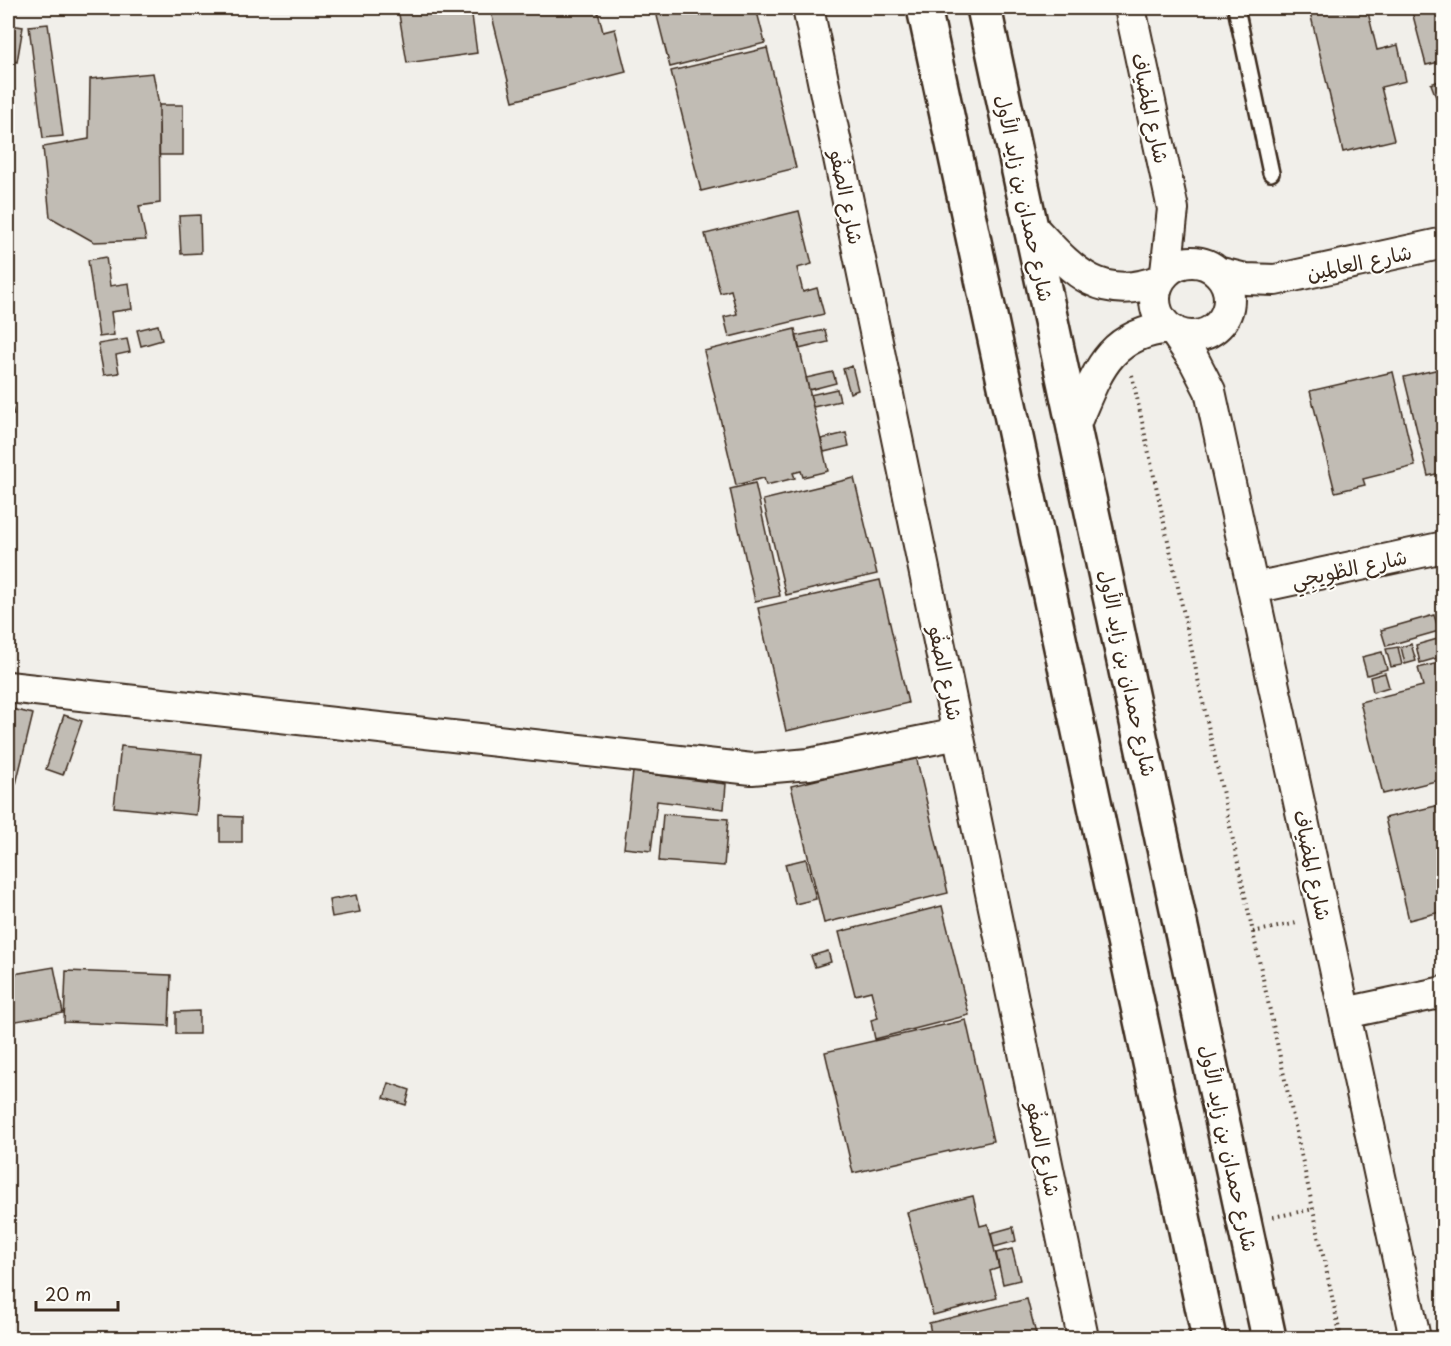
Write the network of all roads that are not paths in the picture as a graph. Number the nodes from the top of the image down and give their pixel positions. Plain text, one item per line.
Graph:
1 (808, 8) edge
2 (924, 8) edge
3 (984, 8) edge
4 (1130, 8) edge
5 (1236, 8) edge
6 (1271, 172) dead end
7 (1173, 209) junction
8 (1030, 225) junction
9 (1443, 243) edge
10 (1215, 270) junction
11 (1163, 276) junction
12 (1275, 280) junction
13 (1223, 319) junction
14 (1171, 330) junction
15 (1210, 391) junction
16 (1075, 424) junction
17 (1443, 548) edge
18 (1254, 588) junction
19 (8, 687) edge
20 (958, 734) junction
21 (1443, 992) edge
22 (1345, 1013) junction
23 (1083, 1338) edge
24 (1209, 1338) edge
25 (1269, 1338) edge
26 (1414, 1338) edge

1 - 20 street, شارع الصفُو
2 - 24 main road
3 - 8 main road, شارع حمدان بن زايد الأول
4 - 7 street, شارع المضياف
5 - 6 lane
7 - 10 street, شارع المضياف
7 - 11 street, شارع المضياف
8 - 11 street
8 - 16 main road, شارع حمدان بن زايد الأول
9 - 12 street, شارع العالمين
10 - 11 street
10 - 12 street, شارع العالمين
10 - 13 street
11 - 14 street
12 - 13 street, شارع العالمين
13 - 14 street
13 - 15 street, شارع المضياف
14 - 15 street, شارع المضياف
14 - 16 street
15 - 18 street, شارع المضياف
16 - 25 main road, شارع حمدان بن زايد الأول
17 - 18 street, شارع الطْوِيجِي
18 - 22 street, شارع المضياف
19 - 20 street
20 - 23 street, شارع الصفُو
21 - 22 street
22 - 26 street, شارع المضياف

